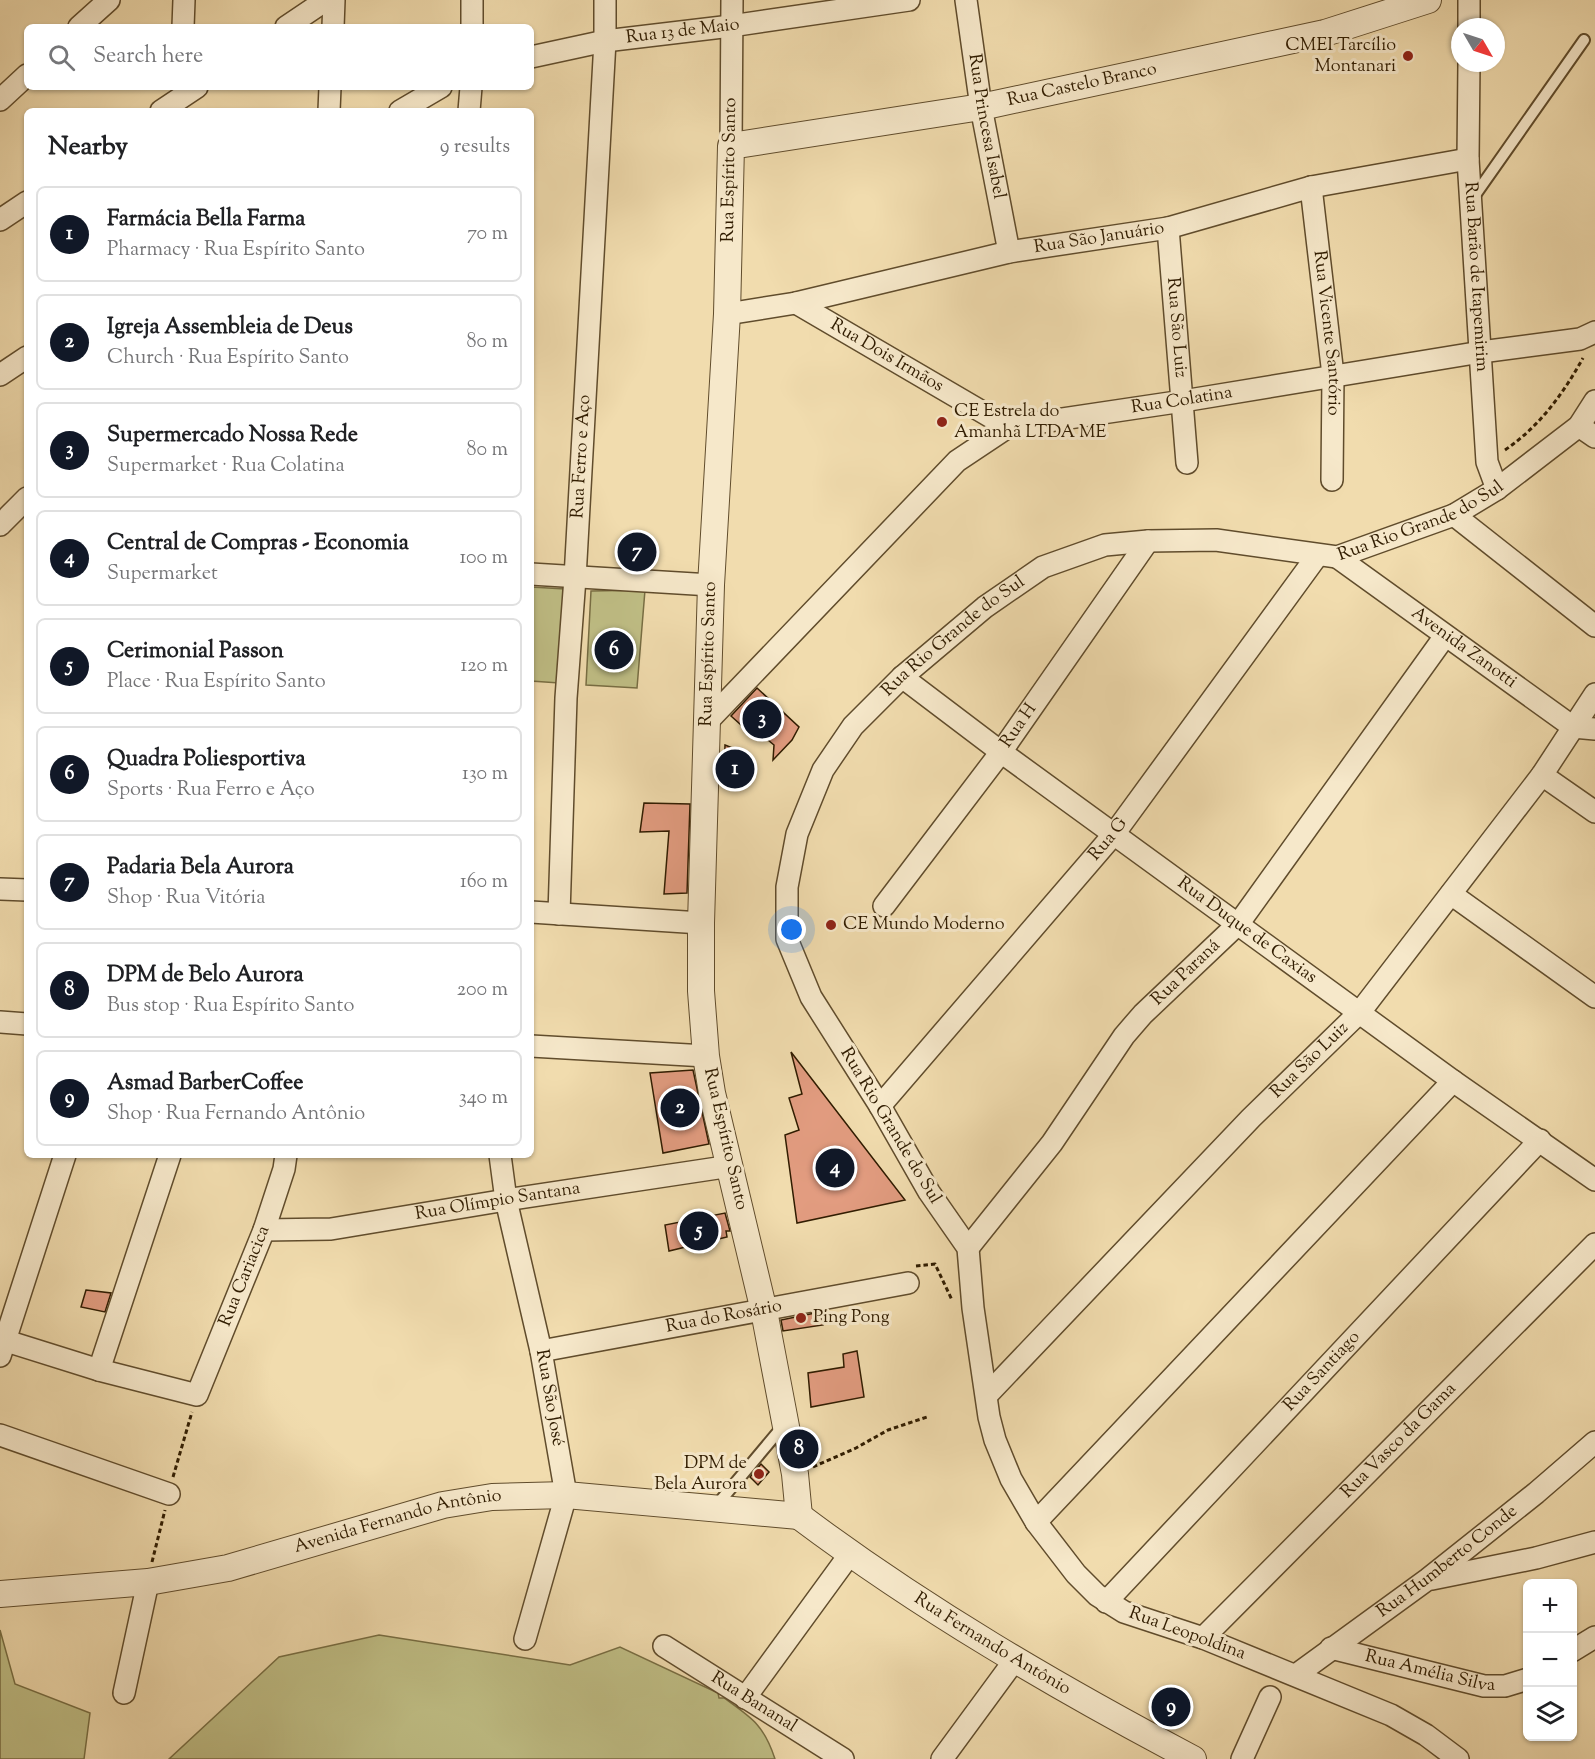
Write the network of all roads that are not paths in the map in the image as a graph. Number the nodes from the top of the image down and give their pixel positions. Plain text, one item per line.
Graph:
1 (109, 0) edge
2 (184, 0) edge
3 (326, 0) edge
4 (334, 0) edge
5 (472, 0) edge
6 (605, 0) edge
7 (732, 0) edge
8 (909, 0) edge
9 (966, 0) edge
10 (1428, 0) edge
11 (1469, 0) edge
12 (1469, 18) edge
13 (83, 24) edge
14 (183, 24) edge
15 (290, 24) edge
16 (333, 24) edge
17 (472, 24) edge
18 (731, 26) junction
19 (1584, 40) dead end
20 (605, 41) junction
21 (534, 56) edge
22 (1469, 72) edge
23 (24, 78) edge
24 (330, 90) edge
25 (436, 90) edge
26 (471, 90) edge
27 (186, 91) edge
28 (0, 100) edge
29 (981, 107) junction
30 (165, 108) edge
31 (329, 108) edge
32 (405, 108) edge
33 (469, 108) edge
34 (731, 146) junction
35 (1468, 159) junction
36 (1311, 187) junction
37 (1471, 201) junction
38 (24, 204) edge
39 (0, 220) edge
40 (1168, 228) junction
41 (1009, 252) junction
42 (796, 303) junction
43 (727, 314) junction
44 (1595, 332) edge
45 (1481, 352) junction
46 (24, 359) edge
47 (0, 375) edge
48 (1333, 375) junction
49 (1183, 401) junction
50 (1595, 401) edge
51 (1008, 427) junction
52 (1587, 431) edge
53 (1188, 463) dead end
54 (1332, 480) dead end
55 (1497, 489) junction
56 (24, 501) edge
57 (1454, 515) junction
58 (0, 525) edge
59 (1148, 541) junction
60 (1327, 556) junction
61 (534, 574) edge
62 (575, 578) junction
63 (711, 585) junction
64 (1595, 626) edge
65 (1445, 636) junction
66 (902, 677) junction
67 (1595, 694) edge
68 (706, 723) junction
69 (1573, 727) junction
70 (1595, 729) edge
71 (1001, 752) junction
72 (1542, 774) junction
73 (1595, 812) edge
74 (1113, 834) junction
75 (0, 889) edge
76 (24, 890) edge
77 (1451, 894) junction
78 (884, 906) dead end
79 (534, 912) edge
80 (559, 914) junction
81 (701, 923) junction
82 (1239, 923) junction
83 (1595, 997) edge
84 (1360, 1012) junction
85 (0, 1023) edge
86 (24, 1024) edge
87 (534, 1046) edge
88 (706, 1056) junction
89 (1454, 1081) junction
90 (880, 1106) junction
91 (1540, 1140) junction
92 (64, 1158) edge
93 (169, 1158) edge
94 (286, 1158) edge
95 (500, 1158) edge
96 (731, 1166) junction
97 (1595, 1180) edge
98 (506, 1200) junction
99 (264, 1230) junction
100 (1595, 1244) edge
101 (968, 1248) junction
102 (907, 1275) road end
103 (765, 1311) junction
104 (2, 1345) edge
105 (541, 1351) junction
106 (99, 1370) junction
107 (987, 1395) junction
108 (785, 1423) junction
109 (0, 1435) edge
110 (1595, 1442) edge
111 (169, 1494) dead end
112 (566, 1495) junction
113 (714, 1508) junction
114 (799, 1516) junction
115 (1036, 1522) junction
116 (1595, 1542) edge
117 (850, 1554) junction
118 (1428, 1580) junction
119 (148, 1582) junction
120 (0, 1594) edge
121 (1106, 1602) junction
122 (1595, 1637) edge
123 (1203, 1638) junction
124 (525, 1639) dead end
125 (664, 1647) dead end
126 (1331, 1648) junction
127 (1577, 1648) edge
128 (1014, 1660) junction
129 (1296, 1675) junction
130 (1523, 1680) edge
131 (124, 1693) dead end
132 (1270, 1697) dead end
133 (745, 1698) junction
134 (843, 1759) edge
135 (942, 1759) edge
136 (1193, 1759) edge
137 (1242, 1759) edge
138 (1458, 1759) edge

1 - 13 street
2 - 14 street
3 - 15 street
4 - 16 street
5 - 17 street
6 - 20 street, Rua Ferro e Aço
7 - 18 street, Rua Espírito Santo
8 - 18 street, Rua 13 de Maio
9 - 29 street, Rua Princesa Isabel
10 - 29 street, Rua Castelo Branco
11 - 12 street
18 - 20 street, Rua 13 de Maio
18 - 34 street, Rua Espírito Santo
19 - 37 lane
20 - 21 street, Rua 13 de Maio
20 - 62 street, Rua Ferro e Aço
22 - 35 street, Rua Barão de Itapemirim
23 - 28 street
24 - 31 street
25 - 32 street
26 - 33 street
27 - 30 street
29 - 34 street, Rua Castelo Branco
29 - 41 street, Rua Princesa Isabel
34 - 43 street, Rua Espírito Santo
35 - 36 street, Rua São Januário
35 - 37 street, Rua Barão de Itapemirim
36 - 40 street, Rua São Januário
36 - 48 street, Rua Vicente Santório
37 - 45 street, Rua Barão de Itapemirim
38 - 39 street
40 - 41 street, Rua São Januário
40 - 49 street, Rua São Luiz
41 - 42 street, Rua São Januário
42 - 43 street, Rua São Januário
42 - 51 street, Rua Dois Irmãos
43 - 63 street, Rua Espírito Santo
44 - 45 street, Rua Colatina
45 - 48 street, Rua Colatina
45 - 55 street, Rua Barão de Itapemirim
46 - 47 street
48 - 49 street, Rua Colatina
48 - 54 street, Rua Vicente Santório
49 - 51 street, Rua Colatina
49 - 53 street, Rua São Luiz
50 - 52 street, Rua Rio Grande do Sul
51 - 68 street, Rua Colatina
52 - 55 street, Rua Rio Grande do Sul
55 - 57 street, Rua Rio Grande do Sul
56 - 58 street
57 - 60 street, Rua Rio Grande do Sul
57 - 64 street
59 - 60 street, Rua Rio Grande do Sul
59 - 66 street, Rua Rio Grande do Sul
59 - 71 street, Rua H
60 - 65 street, Avenida Zanotti
60 - 74 street, Rua G
61 - 62 street
62 - 63 street
62 - 80 street, Rua Ferro e Aço
63 - 68 street, Rua Espírito Santo
65 - 69 street, Avenida Zanotti
65 - 82 street, Rua Paraná
66 - 71 street, Rua Duque de Caxias
66 - 90 street, Rua Rio Grande do Sul
67 - 69 street, Rua São Luiz
68 - 81 street, Rua Espírito Santo
69 - 70 street
69 - 72 street, Rua São Luiz
71 - 74 street, Rua Duque de Caxias
71 - 78 street, Rua H
72 - 73 street
72 - 77 street, Rua São Luiz
74 - 82 street, Rua Duque de Caxias
74 - 90 street, Rua G
75 - 76 street
77 - 83 street
77 - 84 street, Rua São Luiz
79 - 80 street
80 - 81 street
81 - 88 street, Rua Espírito Santo
82 - 84 street, Rua Duque de Caxias
82 - 101 street, Rua Paraná
84 - 89 street, Rua Duque de Caxias
84 - 107 street, Rua São Luiz
85 - 86 street
87 - 88 street
88 - 96 street, Rua Espírito Santo
89 - 91 street, Rua Duque de Caxias
89 - 115 street
90 - 101 street, Rua Rio Grande do Sul
91 - 97 street, Rua Duque de Caxias
91 - 121 street, Rua Santiago
92 - 104 street
93 - 106 street
94 - 99 street, Rua Cariacica
95 - 98 street, Rua São José
96 - 98 street, Rua Olímpio Santana
96 - 103 street, Rua Espírito Santo
98 - 99 street, Rua Olímpio Santana
98 - 105 street, Rua São José
99 - 106 street, Rua Cariacica
100 - 123 street, Rua Vasco da Gama
101 - 107 street, Rua Leopoldina
102 - 103 street, Rua do Rosário
103 - 105 street, Rua do Rosário
103 - 108 street, Rua Espírito Santo
104 - 106 street
105 - 112 street, Rua São José
107 - 115 street, Rua Leopoldina
108 - 113 lane
108 - 114 street, Rua Espírito Santo
109 - 111 street
110 - 118 street, Rua Humberto Conde
112 - 113 street, Avenida Fernando Antônio
112 - 119 street, Avenida Fernando Antônio
112 - 124 street, Rua São José
113 - 114 street, Avenida Fernando Antônio
114 - 117 street, Rua Fernando Antônio
115 - 121 street, Rua Leopoldina
116 - 118 street
117 - 128 street, Rua Fernando Antônio
117 - 133 street
118 - 126 street, Rua Humberto Conde
119 - 120 street, Avenida Fernando Antônio
119 - 131 street
121 - 123 street, Rua Leopoldina
122 - 127 street
123 - 129 street, Rua Leopoldina
125 - 133 street, Rua Bananal
126 - 129 street, Rua Humberto Conde
126 - 130 street, Rua Amélia Silva
128 - 135 street
128 - 136 street, Rua Fernando Antônio
129 - 138 street, Rua Leopoldina
132 - 137 street
133 - 134 street, Rua Bananal

